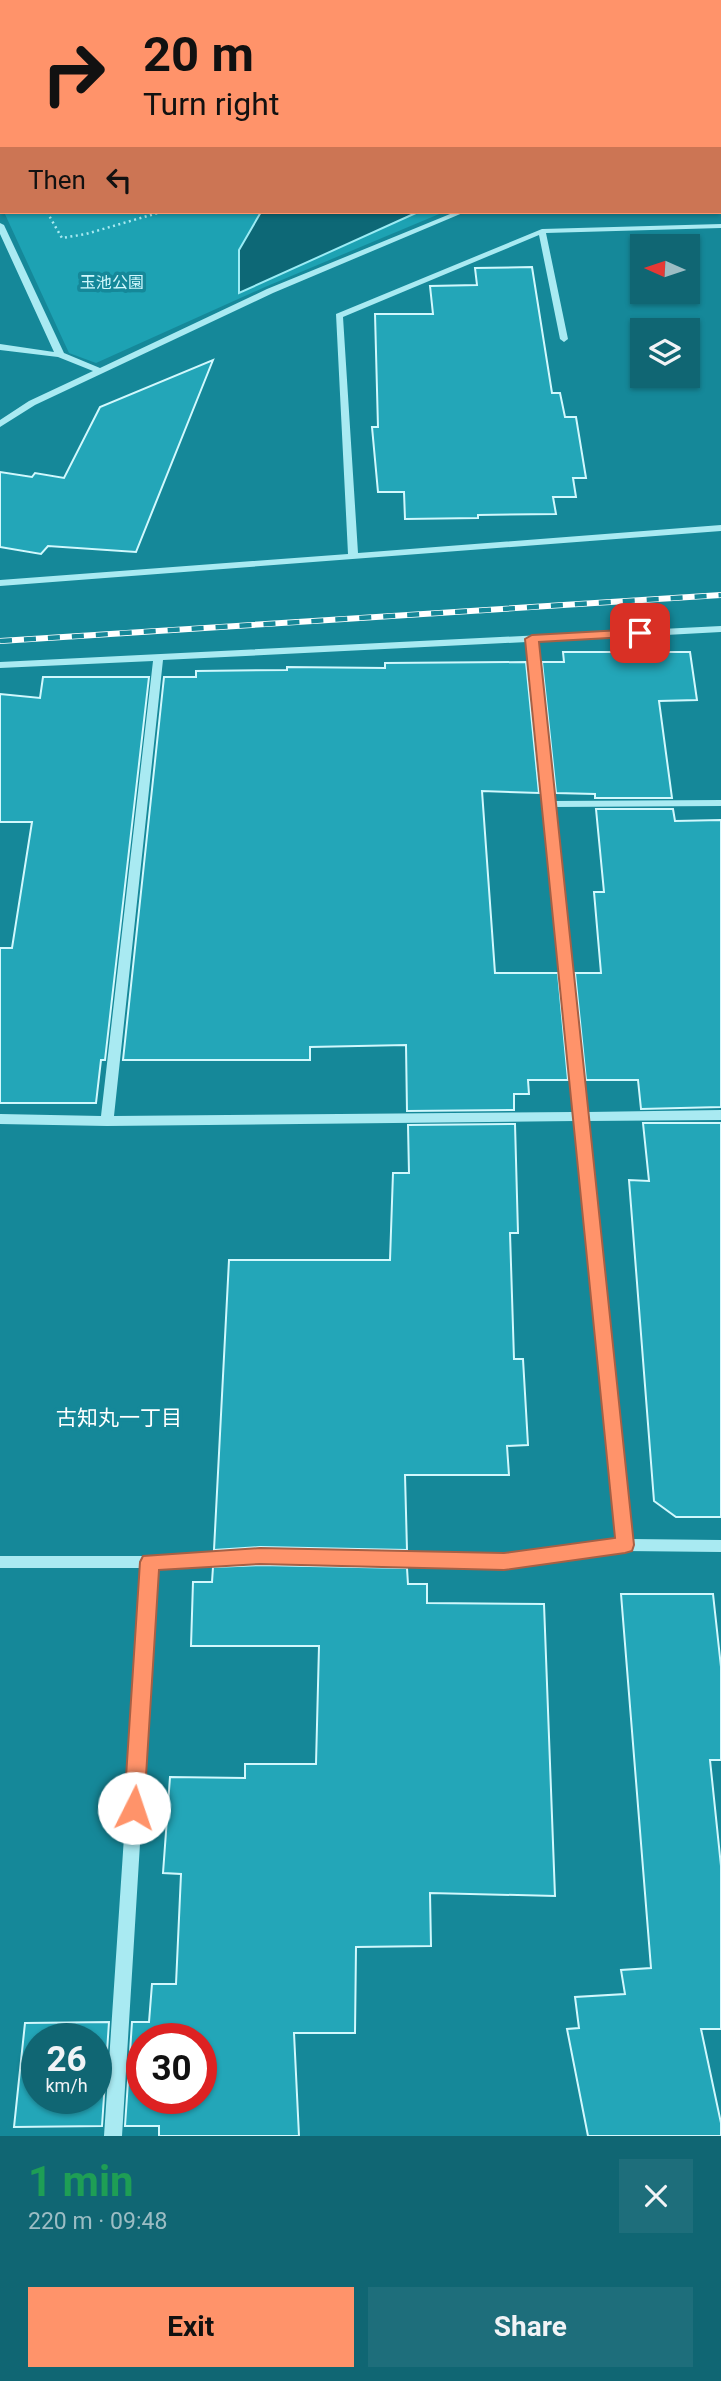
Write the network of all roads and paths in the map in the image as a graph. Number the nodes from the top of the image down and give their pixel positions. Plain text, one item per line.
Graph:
1 (48, 214) edge
2 (154, 214) edge
3 (456, 214) edge
4 (0, 225) edge
5 (721, 226) edge
6 (542, 231) junction
7 (564, 339) dead end
8 (0, 346) edge
9 (60, 355) junction
10 (100, 371) junction
11 (0, 424) edge
12 (721, 528) edge
13 (353, 556) junction
14 (0, 583) edge
15 (721, 629) edge
16 (532, 639) junction
17 (158, 657) junction
18 (0, 665) edge
19 (721, 803) edge
20 (547, 804) junction
21 (581, 1115) junction
22 (721, 1115) edge
23 (0, 1119) edge
24 (107, 1121) junction
25 (625, 1545) junction
26 (721, 1546) edge
27 (0, 1562) edge
28 (150, 1562) junction
29 (113, 2136) edge

1 - 2 path
3 - 10 street
4 - 9 street
5 - 6 street
6 - 7 street
6 - 13 street
8 - 9 street
9 - 10 street
10 - 11 street
12 - 13 street
13 - 14 street
15 - 16 street
16 - 17 street
16 - 20 street
17 - 18 street
17 - 24 street
19 - 20 street
20 - 21 street
21 - 22 street
21 - 24 street
21 - 25 street
23 - 24 street
25 - 26 street
25 - 28 street
27 - 28 street
28 - 29 street

